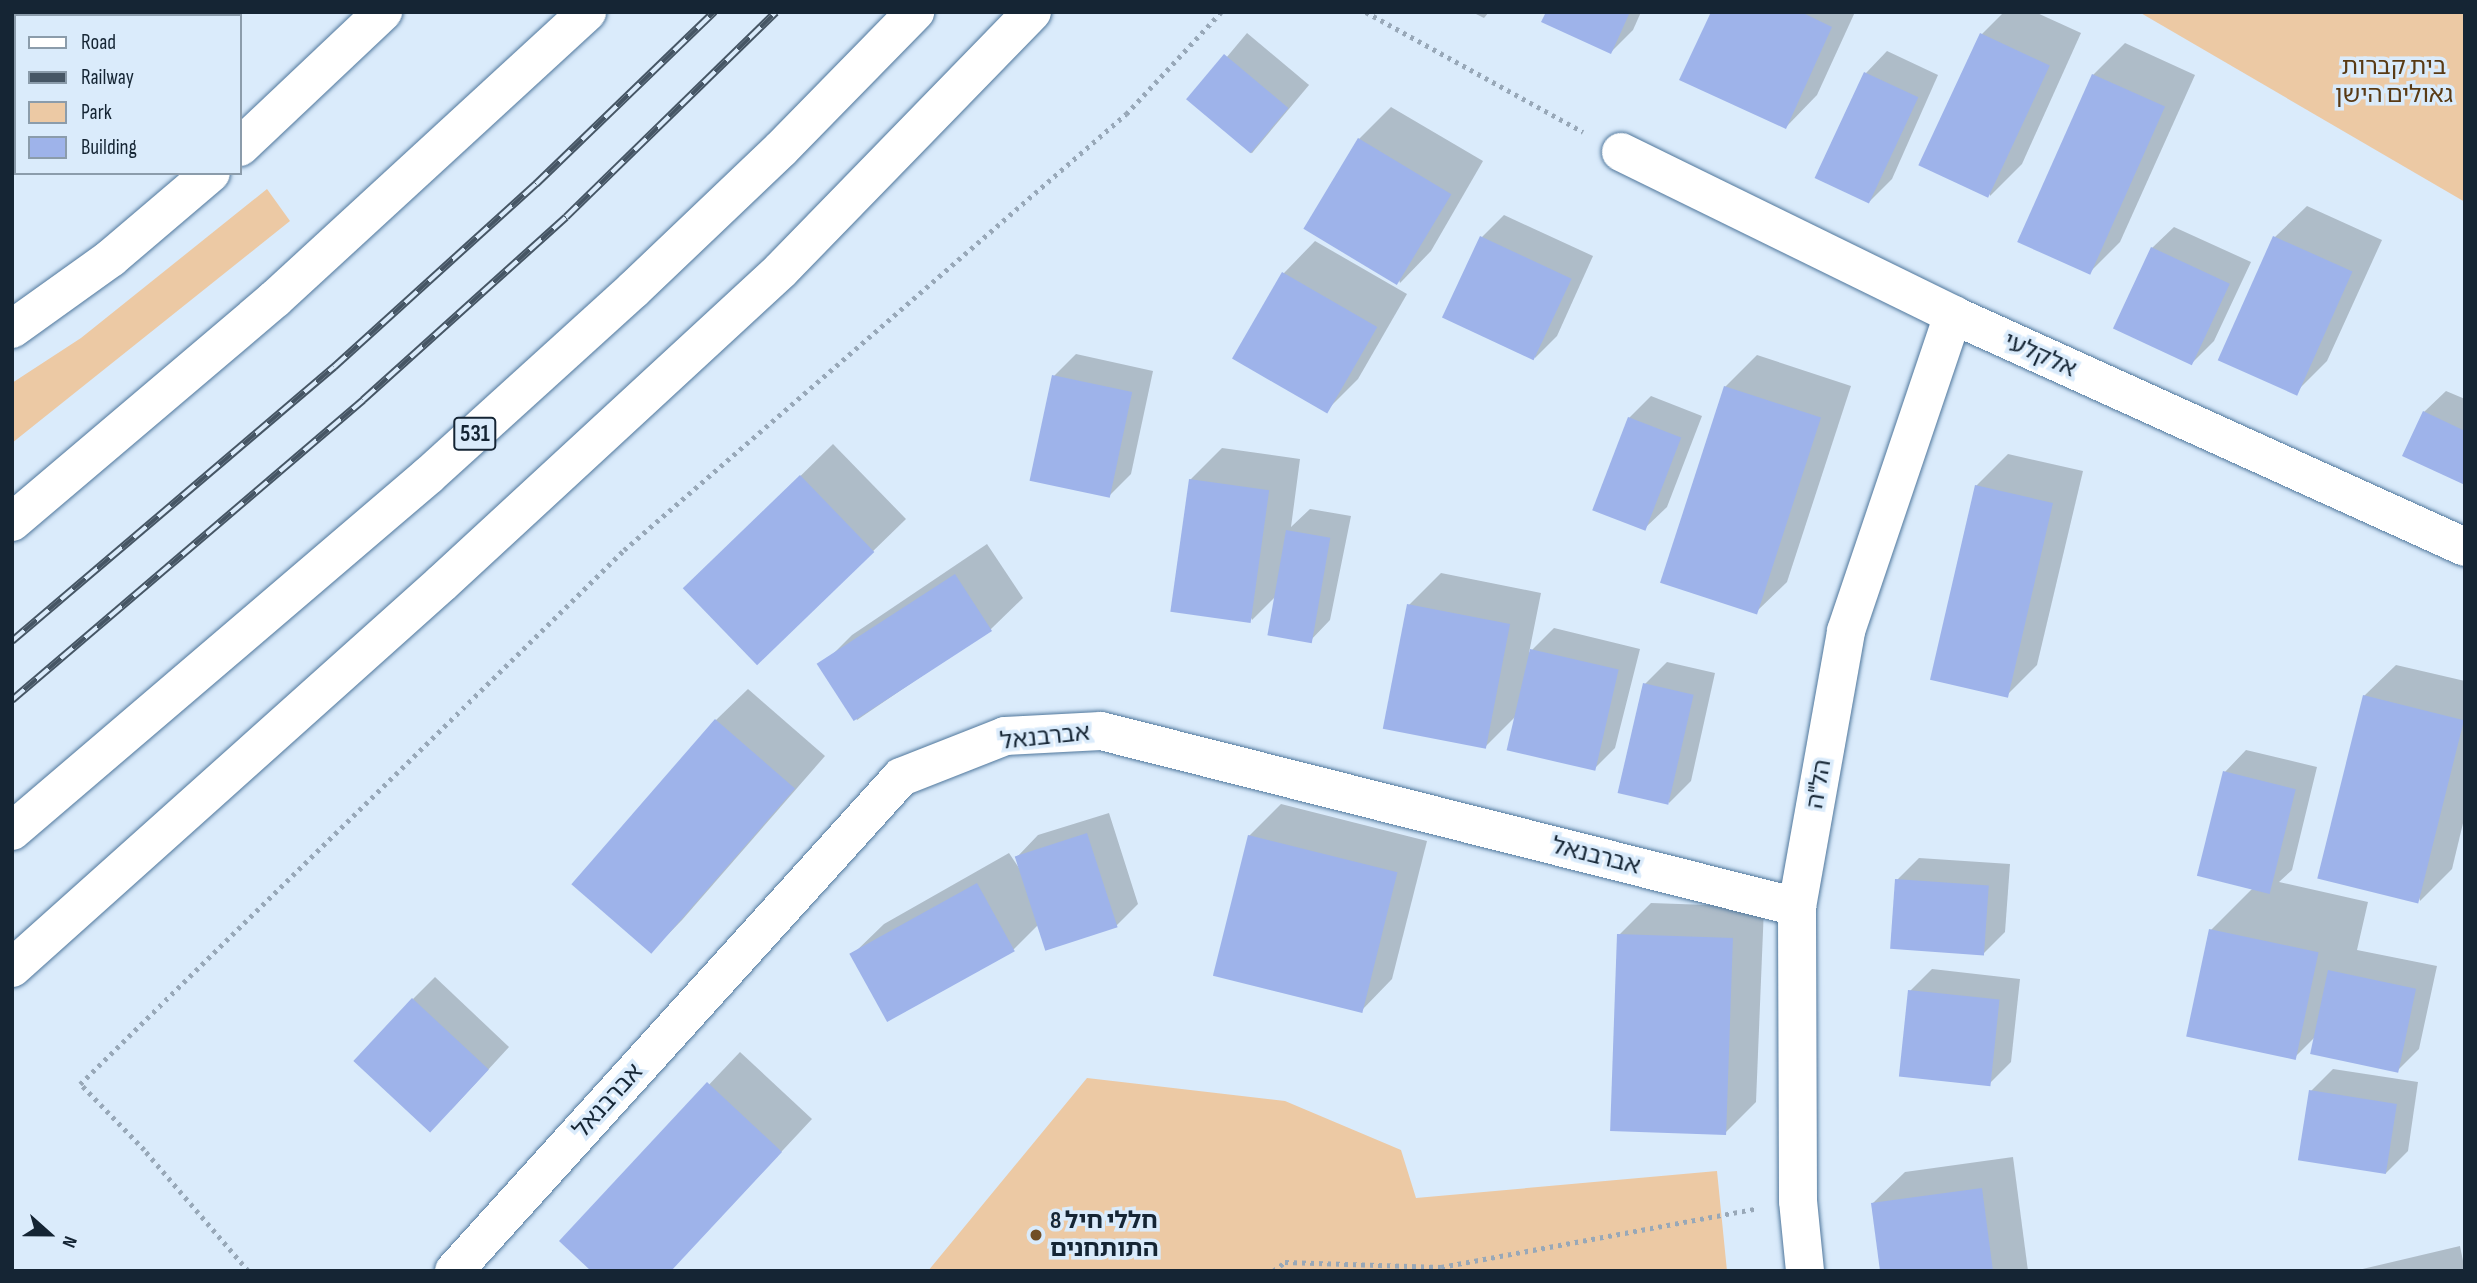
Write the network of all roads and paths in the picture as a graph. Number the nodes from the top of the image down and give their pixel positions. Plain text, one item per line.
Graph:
1 (383, 12) edge
2 (587, 12) edge
3 (915, 12) edge
4 (1032, 12) edge
5 (1221, 12) edge
6 (1366, 12) edge
7 (242, 144) edge
8 (1620, 152) joint
9 (209, 175) edge
10 (1953, 315) junction
11 (12, 329) edge
12 (12, 522) edge
13 (2465, 547) edge
14 (12, 831) edge
15 (1797, 907) junction
16 (12, 968) edge
17 (1798, 1201) junction
18 (248, 1271) edge
19 (454, 1271) edge
20 (1273, 1271) edge
21 (1805, 1271) edge

1 - 7 main road
2 - 12 main road
3 - 14 main road, 531
4 - 16 main road
5 - 18 path
6 - 8 path
8 - 10 main road, אלקלעי
9 - 11 main road
10 - 13 main road, אלקלעי
10 - 15 main road, הל"ה
15 - 17 main road, הל"ה
15 - 19 main road, אברבנאל
17 - 20 path
17 - 21 main road, הל"ה

